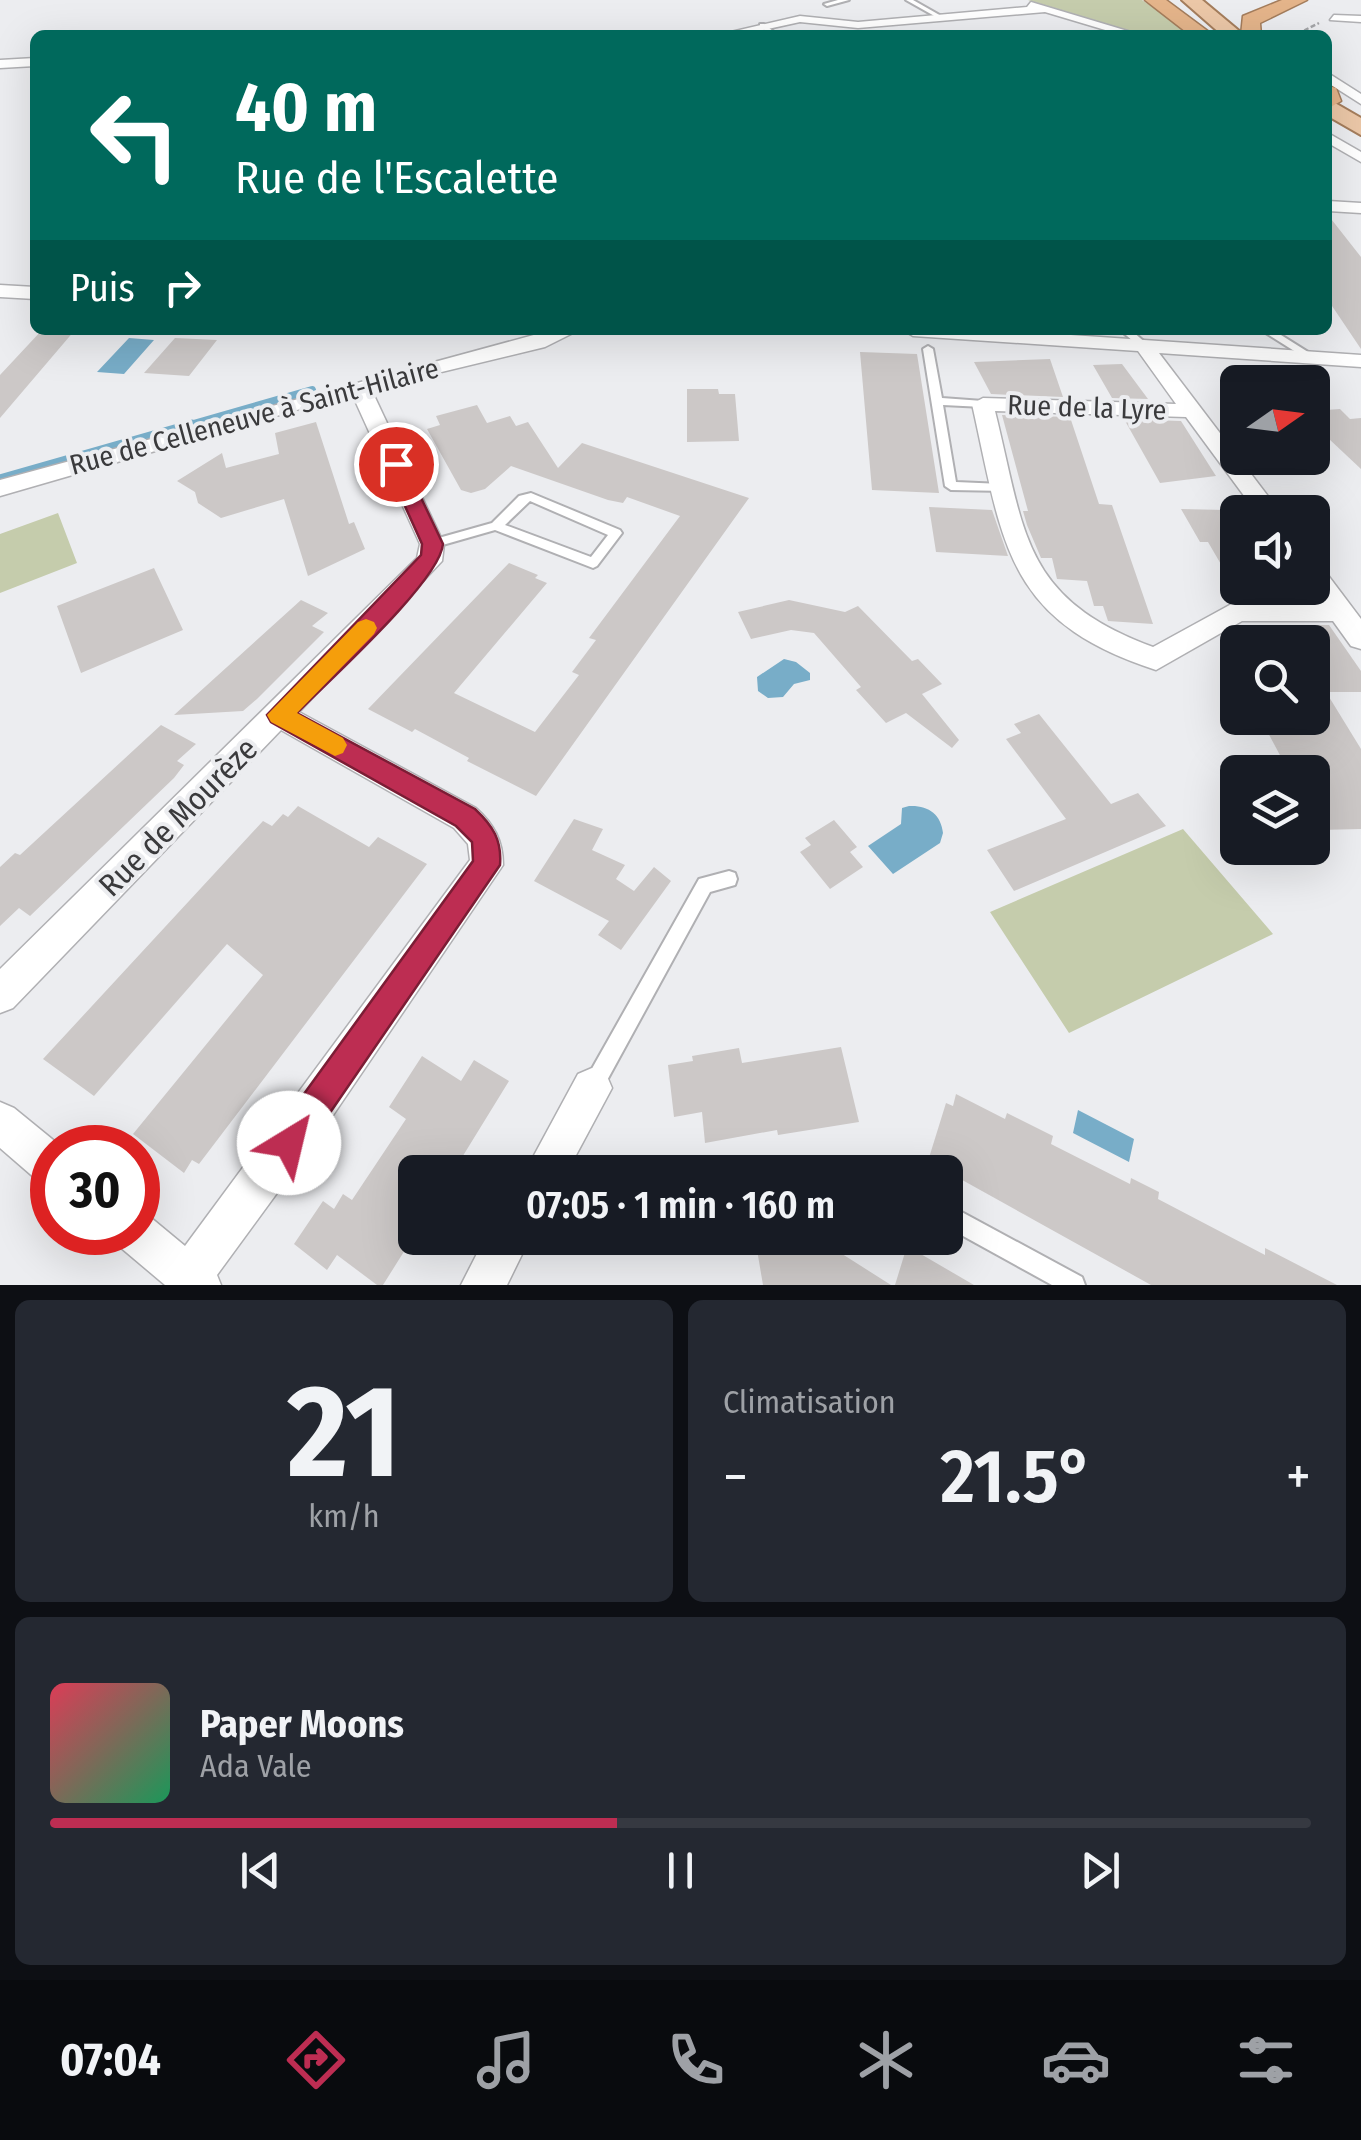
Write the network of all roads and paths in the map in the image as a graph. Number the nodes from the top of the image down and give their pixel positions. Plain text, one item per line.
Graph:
1 (846, 0) edge
2 (909, 0) edge
3 (1015, 0) edge
4 (1154, 0) edge
5 (1170, 0) edge
6 (1191, 0) edge
7 (1298, 0) edge
8 (826, 4) dead end
9 (1046, 9) junction
10 (940, 18) junction
11 (1334, 18) dead end
12 (1361, 18) edge
13 (762, 25) junction
14 (743, 30) edge
15 (768, 30) edge
16 (1118, 30) edge
17 (1196, 30) edge
18 (1205, 30) edge
19 (1228, 30) edge
20 (1251, 30) edge
21 (30, 62) edge
22 (0, 64) edge
23 (1332, 80) edge
24 (1361, 100) edge
25 (1332, 104) edge
26 (1361, 128) edge
27 (1332, 140) edge
28 (1361, 158) edge
29 (1332, 206) edge
30 (1361, 208) edge
31 (0, 291) edge
32 (30, 293) edge
33 (526, 335) edge
34 (557, 335) edge
35 (1038, 335) edge
36 (1131, 335) edge
37 (1274, 335) edge
38 (1143, 346) junction
39 (509, 348) junction
40 (928, 348) dead end
41 (1311, 358) junction
42 (1361, 361) edge
43 (359, 386) junction
44 (936, 401) junction
45 (983, 404) junction
46 (1191, 411) junction
47 (0, 488) edge
48 (1002, 488) junction
49 (1255, 495) edge
50 (496, 526) junction
51 (432, 544) junction
52 (1330, 595) edge
53 (1342, 611) junction
54 (1361, 640) edge
55 (279, 715) junction
56 (729, 879) dead end
57 (0, 994) edge
58 (592, 1088) joint
59 (0, 1122) edge
60 (30, 1147) edge
61 (566, 1155) edge
62 (963, 1224) edge
63 (160, 1253) edge
64 (500, 1255) edge
65 (194, 1281) edge
66 (483, 1285) edge
67 (1074, 1285) edge

1 - 8 lane
2 - 10 lane
3 - 9 street
4 - 17 highway
5 - 18 main road
6 - 19 main road
7 - 20 highway
9 - 10 street
9 - 16 street
10 - 13 street
11 - 12 street
13 - 14 street
13 - 15 lane
21 - 22 street
23 - 24 street
25 - 26 main road
27 - 28 street
29 - 30 street
31 - 32 street
33 - 39 street, Rue de Celleneuve à Saint-Hilaire
34 - 39 street, Rue de Celleneuve à Saint-Hilaire
35 - 38 street
36 - 38 lane
37 - 41 lane
38 - 41 street
38 - 46 street
39 - 43 street, Rue de Celleneuve à Saint-Hilaire
40 - 44 lane
41 - 42 street
43 - 47 street, Rue de Celleneuve à Saint-Hilaire
43 - 51 street
44 - 45 lane, Rue de la Lyre
44 - 48 lane
45 - 46 street, Rue de la Lyre
45 - 48 street, Rue de la Lyre
46 - 49 street
48 - 53 street, Rue de la Lyre
50 - 50 lane
50 - 51 lane
51 - 55 street, Rue de Mourèze
52 - 53 street
53 - 54 street
55 - 57 street, Rue de Mourèze
55 - 65 street
56 - 58 lane
58 - 61 street
59 - 60 street
62 - 67 lane
63 - 65 street
64 - 66 street

